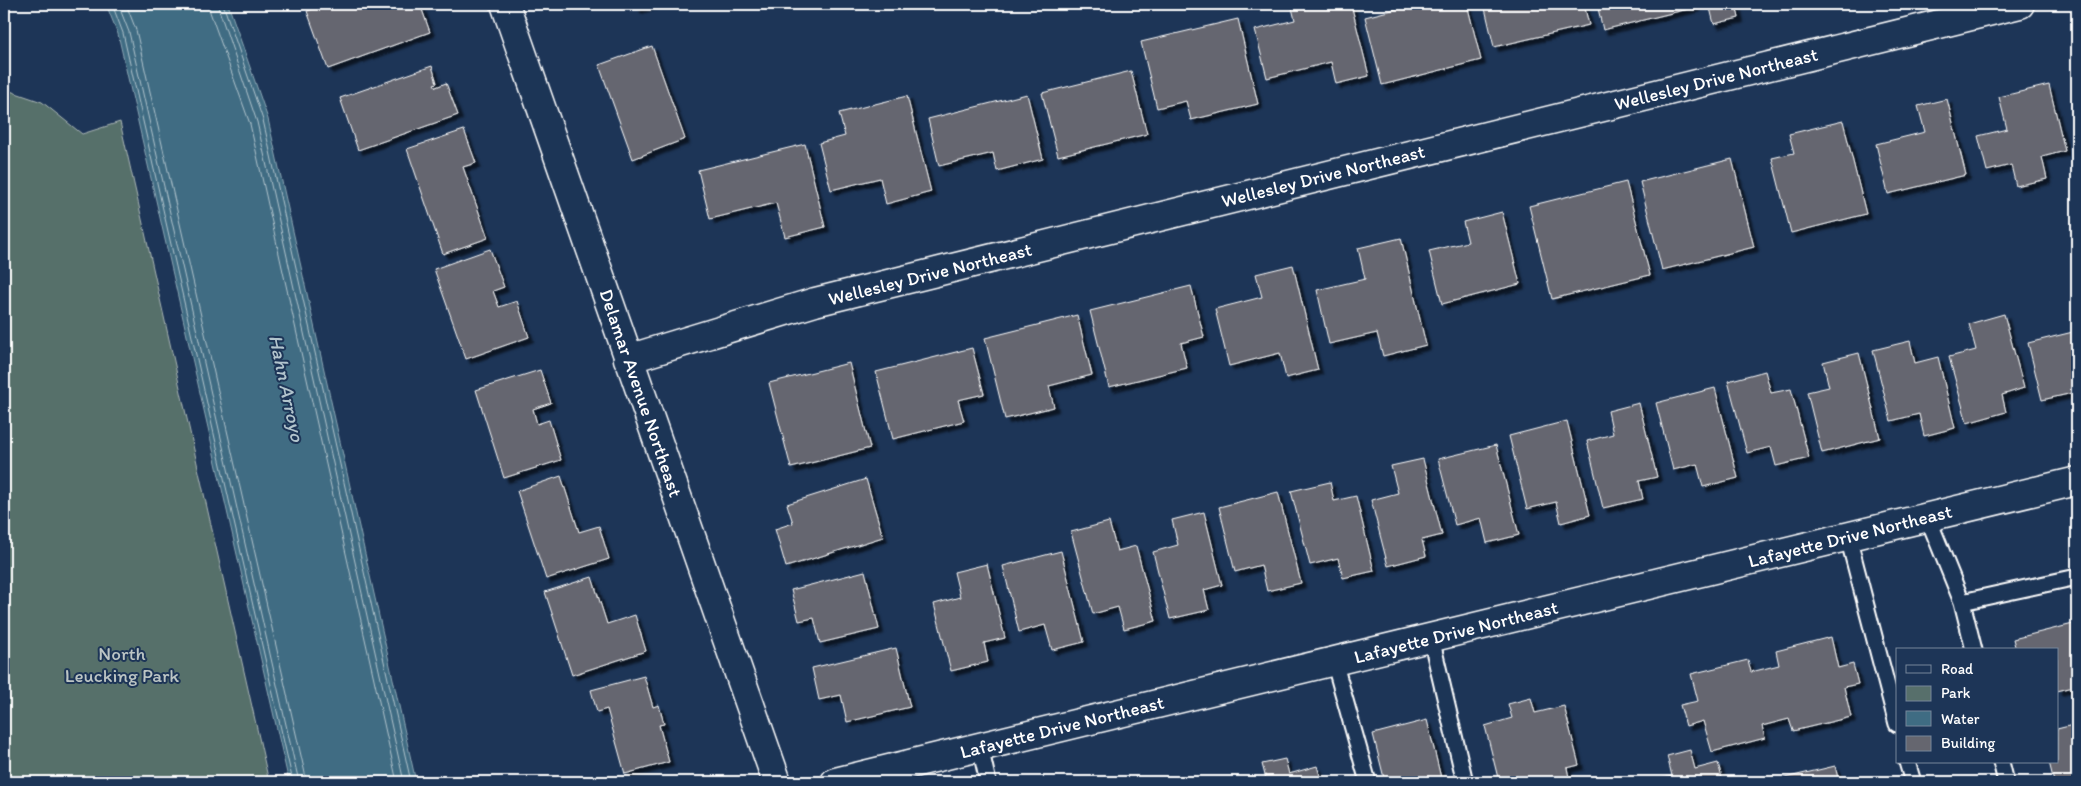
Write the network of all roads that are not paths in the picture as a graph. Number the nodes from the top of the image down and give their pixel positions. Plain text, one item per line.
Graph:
1 (505, 4) edge
2 (2020, 4) edge
3 (628, 359) junction
4 (2077, 481) edge
5 (1928, 518) junction
6 (1848, 537) junction
7 (2077, 577) edge
8 (1962, 602) junction
9 (1431, 638) junction
10 (1974, 648) edge
11 (1334, 661) junction
12 (1896, 720) edge
13 (980, 747) junction
14 (1908, 764) edge
15 (2002, 764) edge
16 (883, 777) edge
17 (777, 782) edge
18 (834, 782) edge
19 (988, 782) edge
20 (1368, 782) edge
21 (1465, 782) edge
22 (1913, 782) edge
23 (2006, 782) edge

1 - 3 street, Delamar Avenue Northeast
2 - 3 street, Wellesley Drive Northeast
3 - 17 street, Delamar Avenue Northeast
4 - 5 street, Lafayette Drive Northeast
5 - 6 street, Lafayette Drive Northeast
5 - 8 lane
6 - 9 street, Lafayette Drive Northeast
6 - 12 lane
7 - 8 lane
8 - 10 lane
9 - 11 street, Lafayette Drive Northeast
9 - 21 lane
11 - 13 street, Lafayette Drive Northeast
11 - 20 lane
13 - 16 street, Lafayette Drive Northeast
13 - 19 lane
14 - 22 lane
15 - 23 lane
16 - 18 street, Lafayette Drive Northeast

